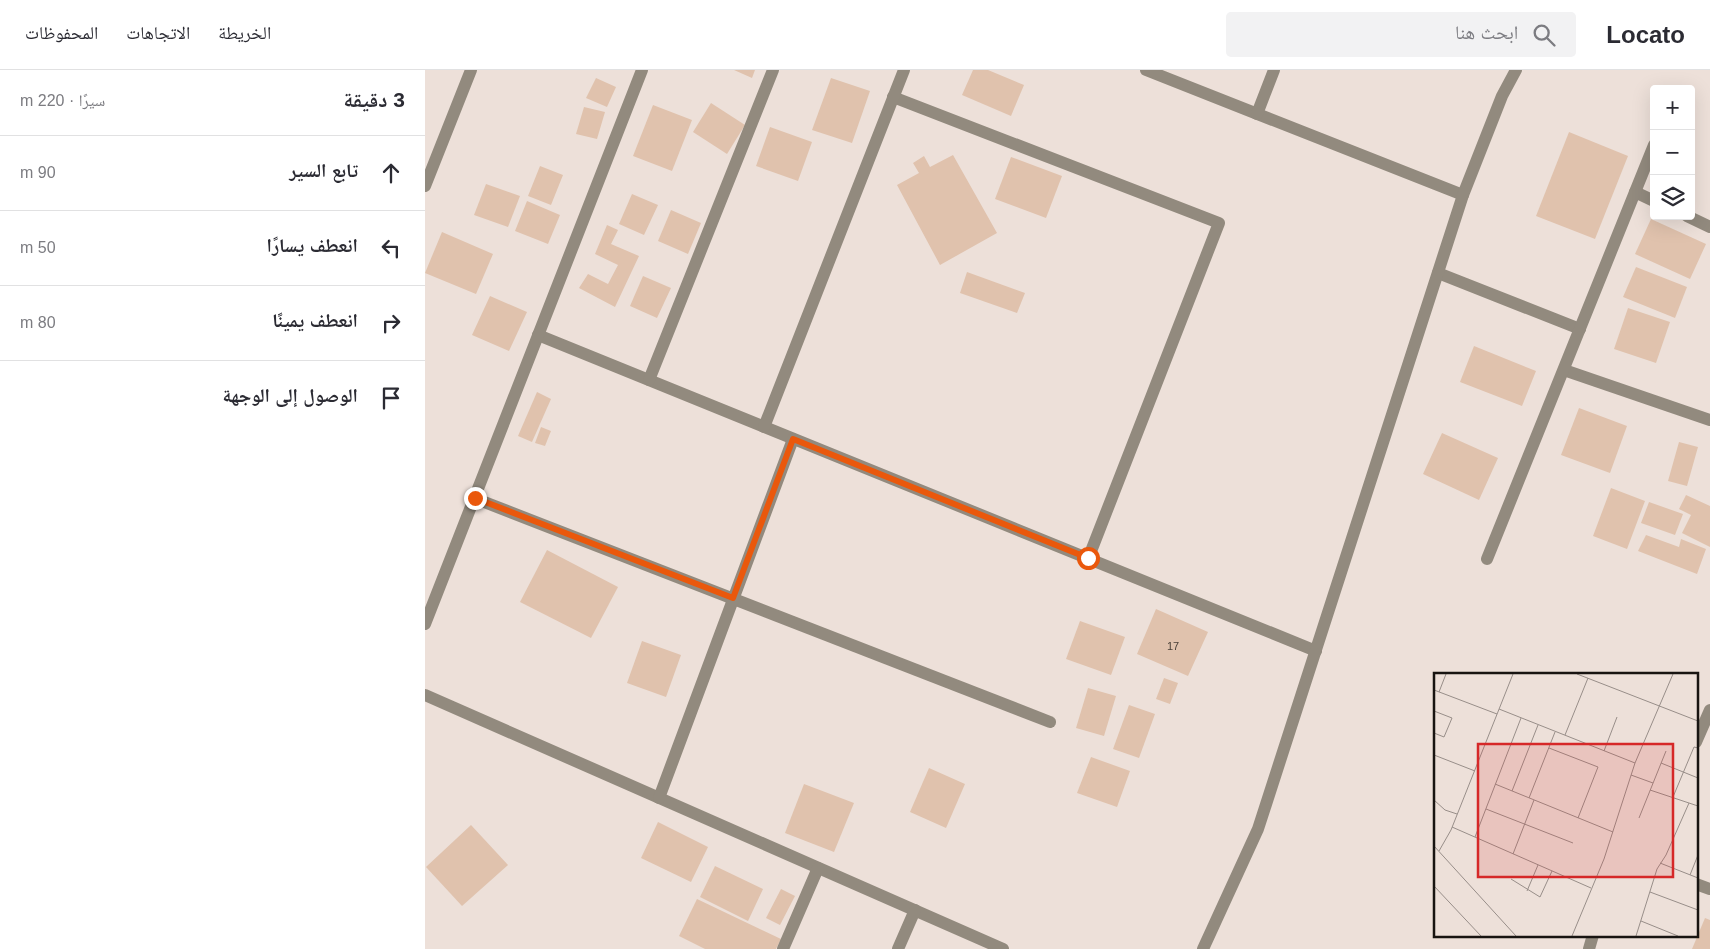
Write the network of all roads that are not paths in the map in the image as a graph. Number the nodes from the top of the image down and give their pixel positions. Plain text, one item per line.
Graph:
1 (471, 70) edge
2 (642, 70) edge
3 (773, 70) edge
4 (903, 70) edge
5 (1146, 70) edge
6 (1274, 70) edge
7 (1516, 70) edge
8 (893, 97) junction
9 (1257, 114) junction
10 (1650, 155) edge
11 (425, 186) edge
12 (1635, 192) junction
13 (1463, 195) junction
14 (1650, 199) edge
15 (1695, 220) edge
16 (1710, 227) edge
17 (1438, 273) junction
18 (1580, 329) junction
19 (538, 335) junction
20 (1564, 370) junction
21 (649, 380) junction
22 (1710, 420) edge
23 (764, 427) junction
24 (793, 439) junction
25 (475, 498) junction
26 (1088, 558) junction
27 (1487, 559) dead end
28 (733, 598) junction
29 (425, 624) edge
30 (1315, 651) junction
31 (425, 695) edge
32 (1710, 710) edge
33 (1050, 722) dead end
34 (1697, 740) edge
35 (659, 798) junction
36 (818, 868) junction
37 (1697, 884) edge
38 (1710, 890) edge
39 (915, 910) junction
40 (1593, 936) edge
41 (783, 949) edge
42 (898, 949) edge
43 (1003, 949) edge
44 (1203, 949) edge
45 (1589, 949) edge

1 - 11 street
2 - 19 street
3 - 21 street
4 - 8 street
5 - 9 street
6 - 9 street
7 - 13 street
8 - 23 street
8 - 26 street
9 - 13 street
10 - 12 street
12 - 14 street
12 - 18 street
13 - 17 street
15 - 16 street
17 - 18 street
17 - 30 street
18 - 20 street
19 - 21 street
19 - 25 street
20 - 22 street
20 - 27 street
21 - 23 street
23 - 24 street
24 - 26 street
24 - 28 street
25 - 28 street
25 - 29 street
26 - 30 street
28 - 33 street
28 - 35 street
30 - 44 street
31 - 35 street
32 - 34 street
35 - 36 street
36 - 39 street
36 - 41 street
37 - 38 street
39 - 42 street
39 - 43 street
40 - 45 street

